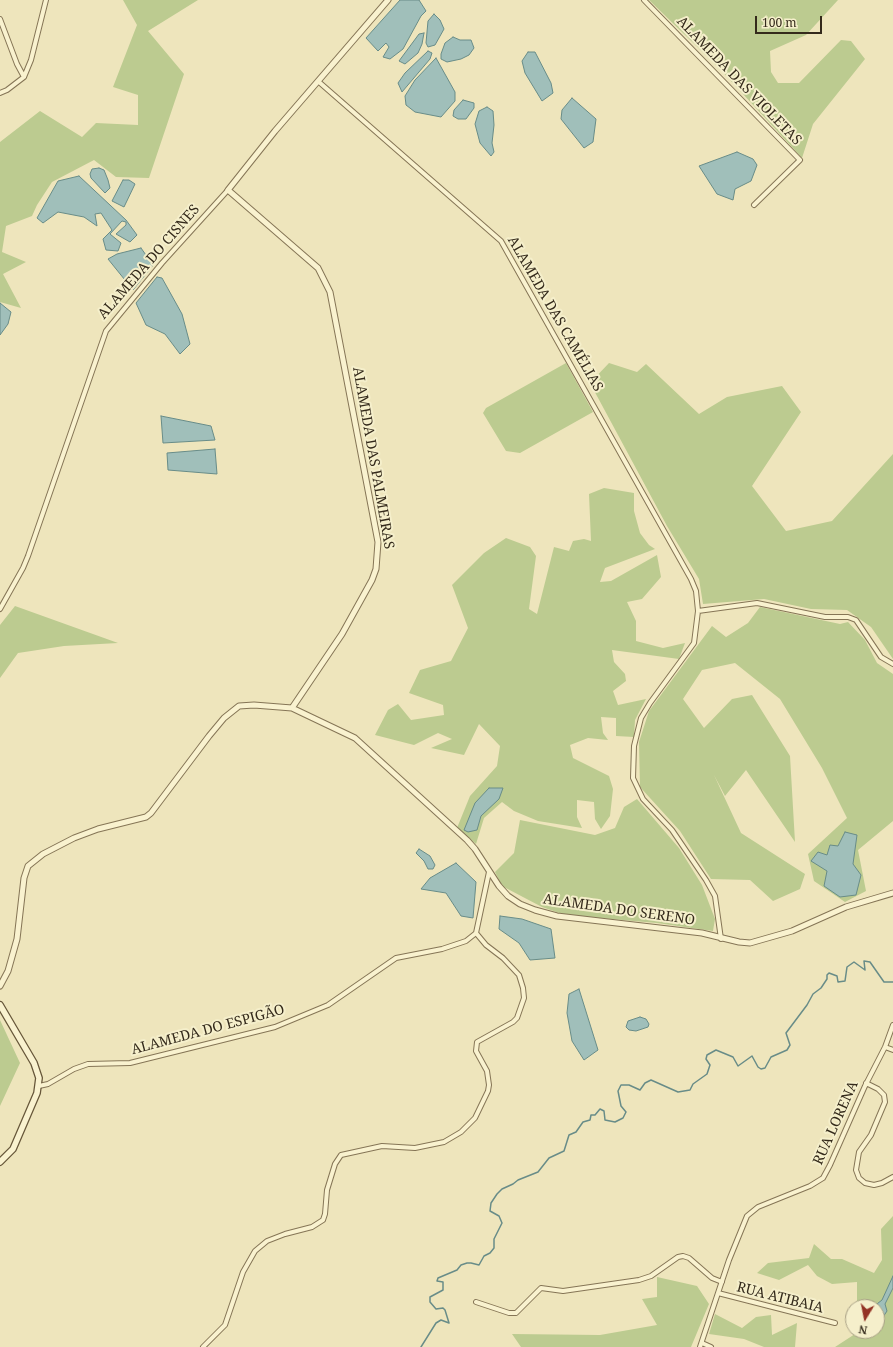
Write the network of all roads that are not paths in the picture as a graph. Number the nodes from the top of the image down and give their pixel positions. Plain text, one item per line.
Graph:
1 (46, 0) edge
2 (388, 0) edge
3 (644, 0) edge
4 (0, 19) edge
5 (24, 77) junction
6 (319, 82) junction
7 (0, 93) edge
8 (228, 190) junction
9 (754, 205) dead end
10 (0, 609) edge
11 (698, 611) junction
12 (893, 664) edge
13 (292, 708) junction
14 (489, 872) junction
15 (893, 893) edge
16 (476, 933) junction
17 (721, 939) junction
18 (0, 986) edge
19 (0, 1004) edge
20 (893, 1025) edge
21 (885, 1046) junction
22 (893, 1050) edge
23 (866, 1083) junction
24 (39, 1086) junction
25 (0, 1162) edge
26 (893, 1177) edge
27 (722, 1282) junction
28 (718, 1294) junction
29 (476, 1302) dead end
30 (835, 1323) dead end
31 (701, 1345) edge
32 (203, 1347) edge
33 (711, 1347) edge

1 - 5 street
2 - 6 street, ALAMEDA DO CISNES
3 - 9 street, ALAMEDA DAS VIOLETAS
4 - 5 street
5 - 7 street
6 - 8 street, ALAMEDA DO CISNES
6 - 11 street, ALAMEDA DAS CAMÉLIAS
8 - 10 street, ALAMEDA DO CISNES
8 - 13 street, ALAMEDA DAS PALMEIRAS
11 - 12 street
11 - 17 street, ALAMEDA DAS CAMÉLIAS
13 - 14 street, ALAMEDA DO SERENO
13 - 18 street
14 - 16 street
14 - 17 street, ALAMEDA DO SERENO
15 - 17 street, ALAMEDA DO SERENO
16 - 24 street, ALAMEDA DO ESPIGÃO
16 - 32 street
19 - 24 main road
20 - 21 street, RUA LORENA
21 - 22 street
21 - 23 street, RUA LORENA
23 - 26 street
23 - 27 street, RUA LORENA
24 - 25 main road
27 - 28 street, RUA LORENA
27 - 29 street
28 - 30 street, RUA ATIBAIA
28 - 31 street, RUA LORENA
31 - 33 street

